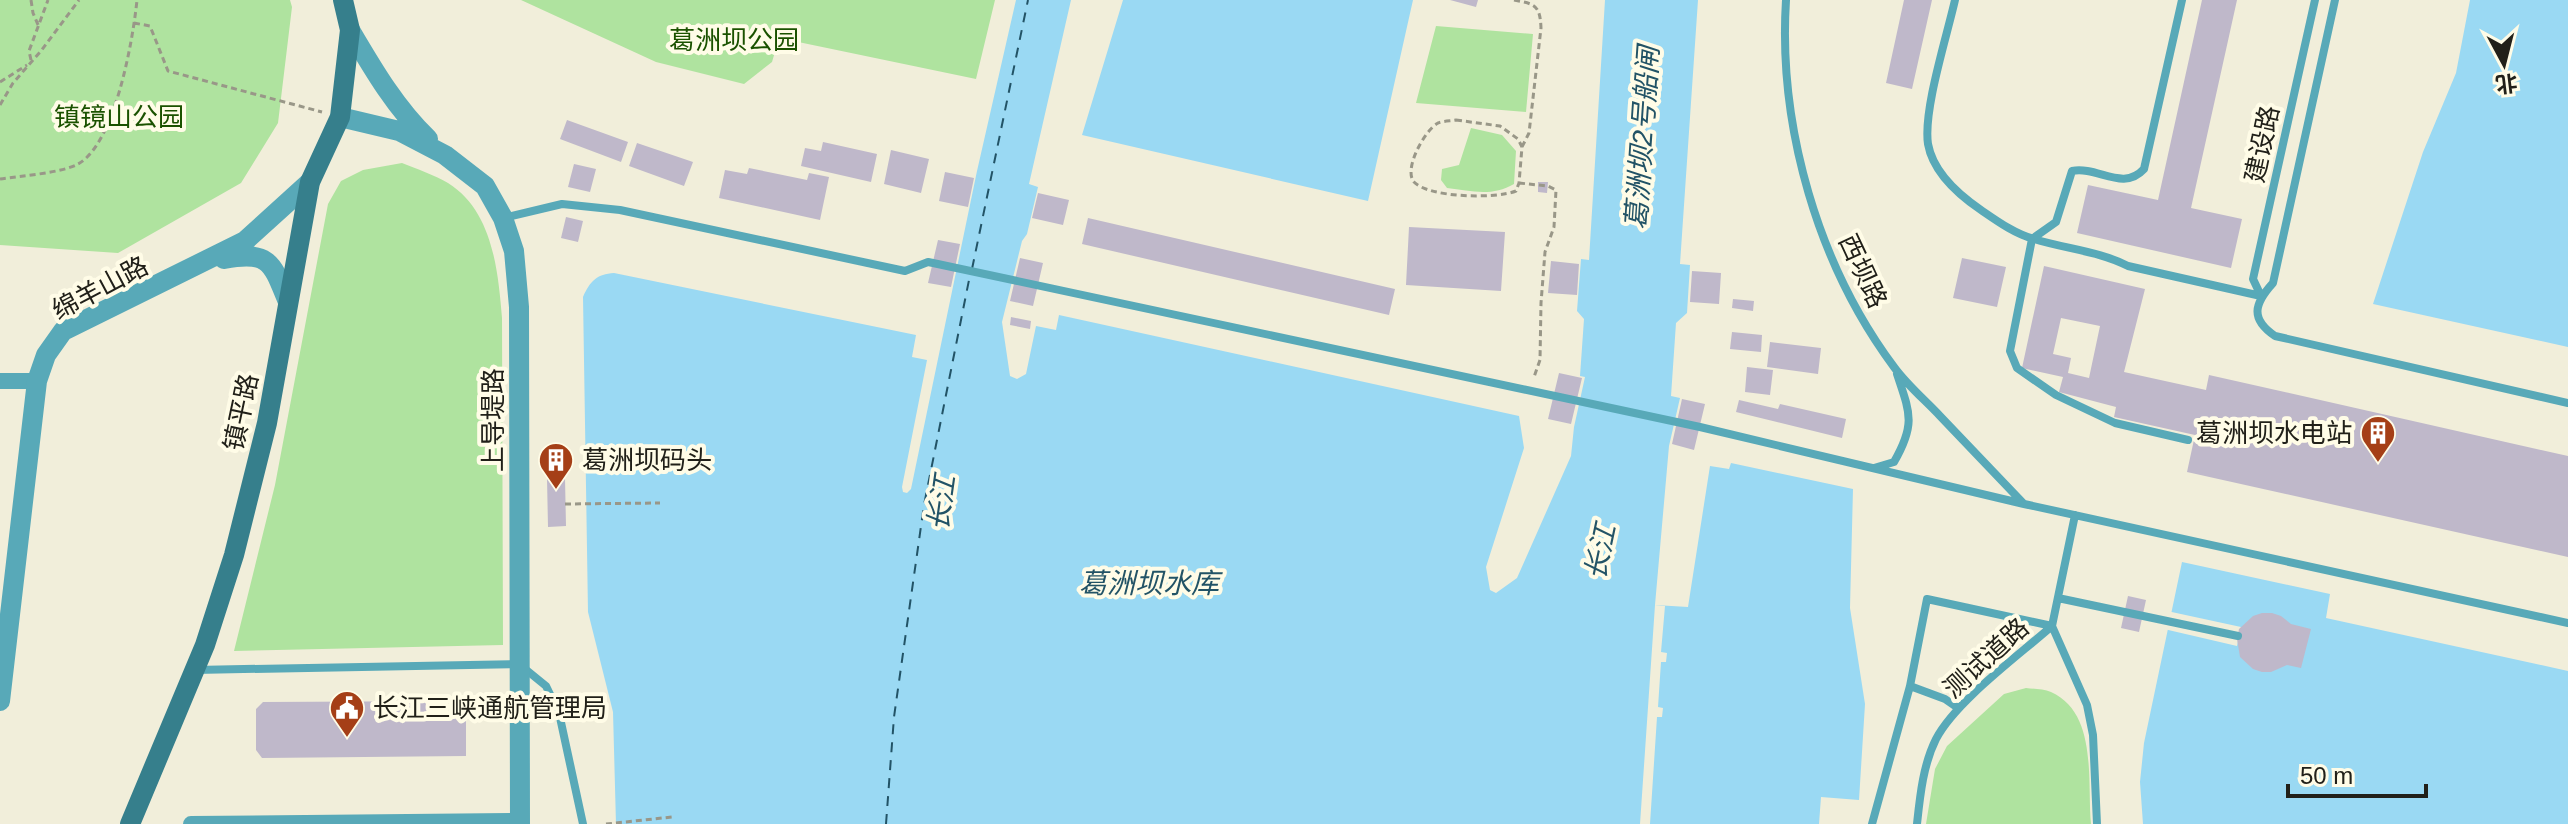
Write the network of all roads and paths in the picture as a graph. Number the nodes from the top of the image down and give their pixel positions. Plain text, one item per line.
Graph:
1 (31, 0) edge
2 (48, 0) edge
3 (79, 0) edge
4 (137, 0) edge
5 (343, 0) edge
6 (1514, 0) edge
7 (1786, 0) edge
8 (1955, 0) edge
9 (2182, 0) edge
10 (2315, 0) edge
11 (2335, 0) edge
12 (134, 23) junction
13 (39, 27) junction
14 (350, 30) junction
15 (32, 62) junction
16 (0, 82) edge
17 (0, 105) edge
18 (340, 117) junction
19 (1522, 147) junction
20 (445, 155) junction
21 (0, 179) edge
22 (310, 182) junction
23 (1519, 183) junction
24 (503, 218) junction
25 (2032, 239) junction
26 (204, 263) junction
27 (2261, 296) junction
28 (288, 302) junction
29 (1896, 369) junction
30 (0, 381) edge
31 (37, 381) junction
32 (1529, 391) junction
33 (2568, 403) edge
34 (2188, 440) dead end
35 (1872, 469) junction
36 (660, 503) dead end
37 (565, 504) dead end
38 (2024, 504) junction
39 (2075, 515) junction
40 (2058, 598) junction
41 (2568, 623) edge
42 (2052, 626) junction
43 (2238, 636) dead end
44 (519, 664) junction
45 (195, 670) junction
46 (1910, 686) junction
47 (0, 701) edge
48 (1958, 708) junction
49 (672, 817) dead end
50 (520, 822) edge
51 (130, 824) edge
52 (191, 824) edge
53 (583, 824) edge
54 (606, 824) edge
55 (1872, 824) edge
56 (1917, 824) edge
57 (2097, 824) edge

1 - 13 path
2 - 13 path
3 - 15 path
4 - 12 path
5 - 14 main road, 镇平路
6 - 19 path
7 - 29 lane, 西坝路
8 - 25 lane
9 - 25 lane
10 - 27 lane, 建设路
11 - 27 lane
12 - 18 path
12 - 21 path
13 - 15 path
14 - 18 main road, 镇平路
14 - 20 street
15 - 16 path
15 - 17 path
18 - 20 street, 上导堤路
18 - 22 main road, 镇平路
19 - 23 path
19 - 23 path
20 - 24 street, 上导堤路
22 - 26 street, 绵羊山路
22 - 28 main road, 镇平路
23 - 32 path
24 - 32 lane
24 - 44 street, 上导堤路
25 - 27 lane
25 - 34 lane
26 - 28 street
26 - 31 street, 绵羊山路
27 - 33 lane, 建设路
28 - 45 main road, 镇平路
29 - 35 lane
29 - 38 lane, 西坝路
30 - 31 street
31 - 47 street, 绵羊山路
32 - 35 lane
35 - 38 lane
36 - 37 path
38 - 39 lane
39 - 40 lane
39 - 41 lane
40 - 42 lane
40 - 43 lane
42 - 46 lane
42 - 48 lane, 测试道路
42 - 57 lane, 测试道路
44 - 45 lane
44 - 50 street, 上导堤路
44 - 53 lane
45 - 51 main road, 镇平路
46 - 48 lane
46 - 55 lane
48 - 56 lane, 测试道路
49 - 54 path
50 - 52 street

